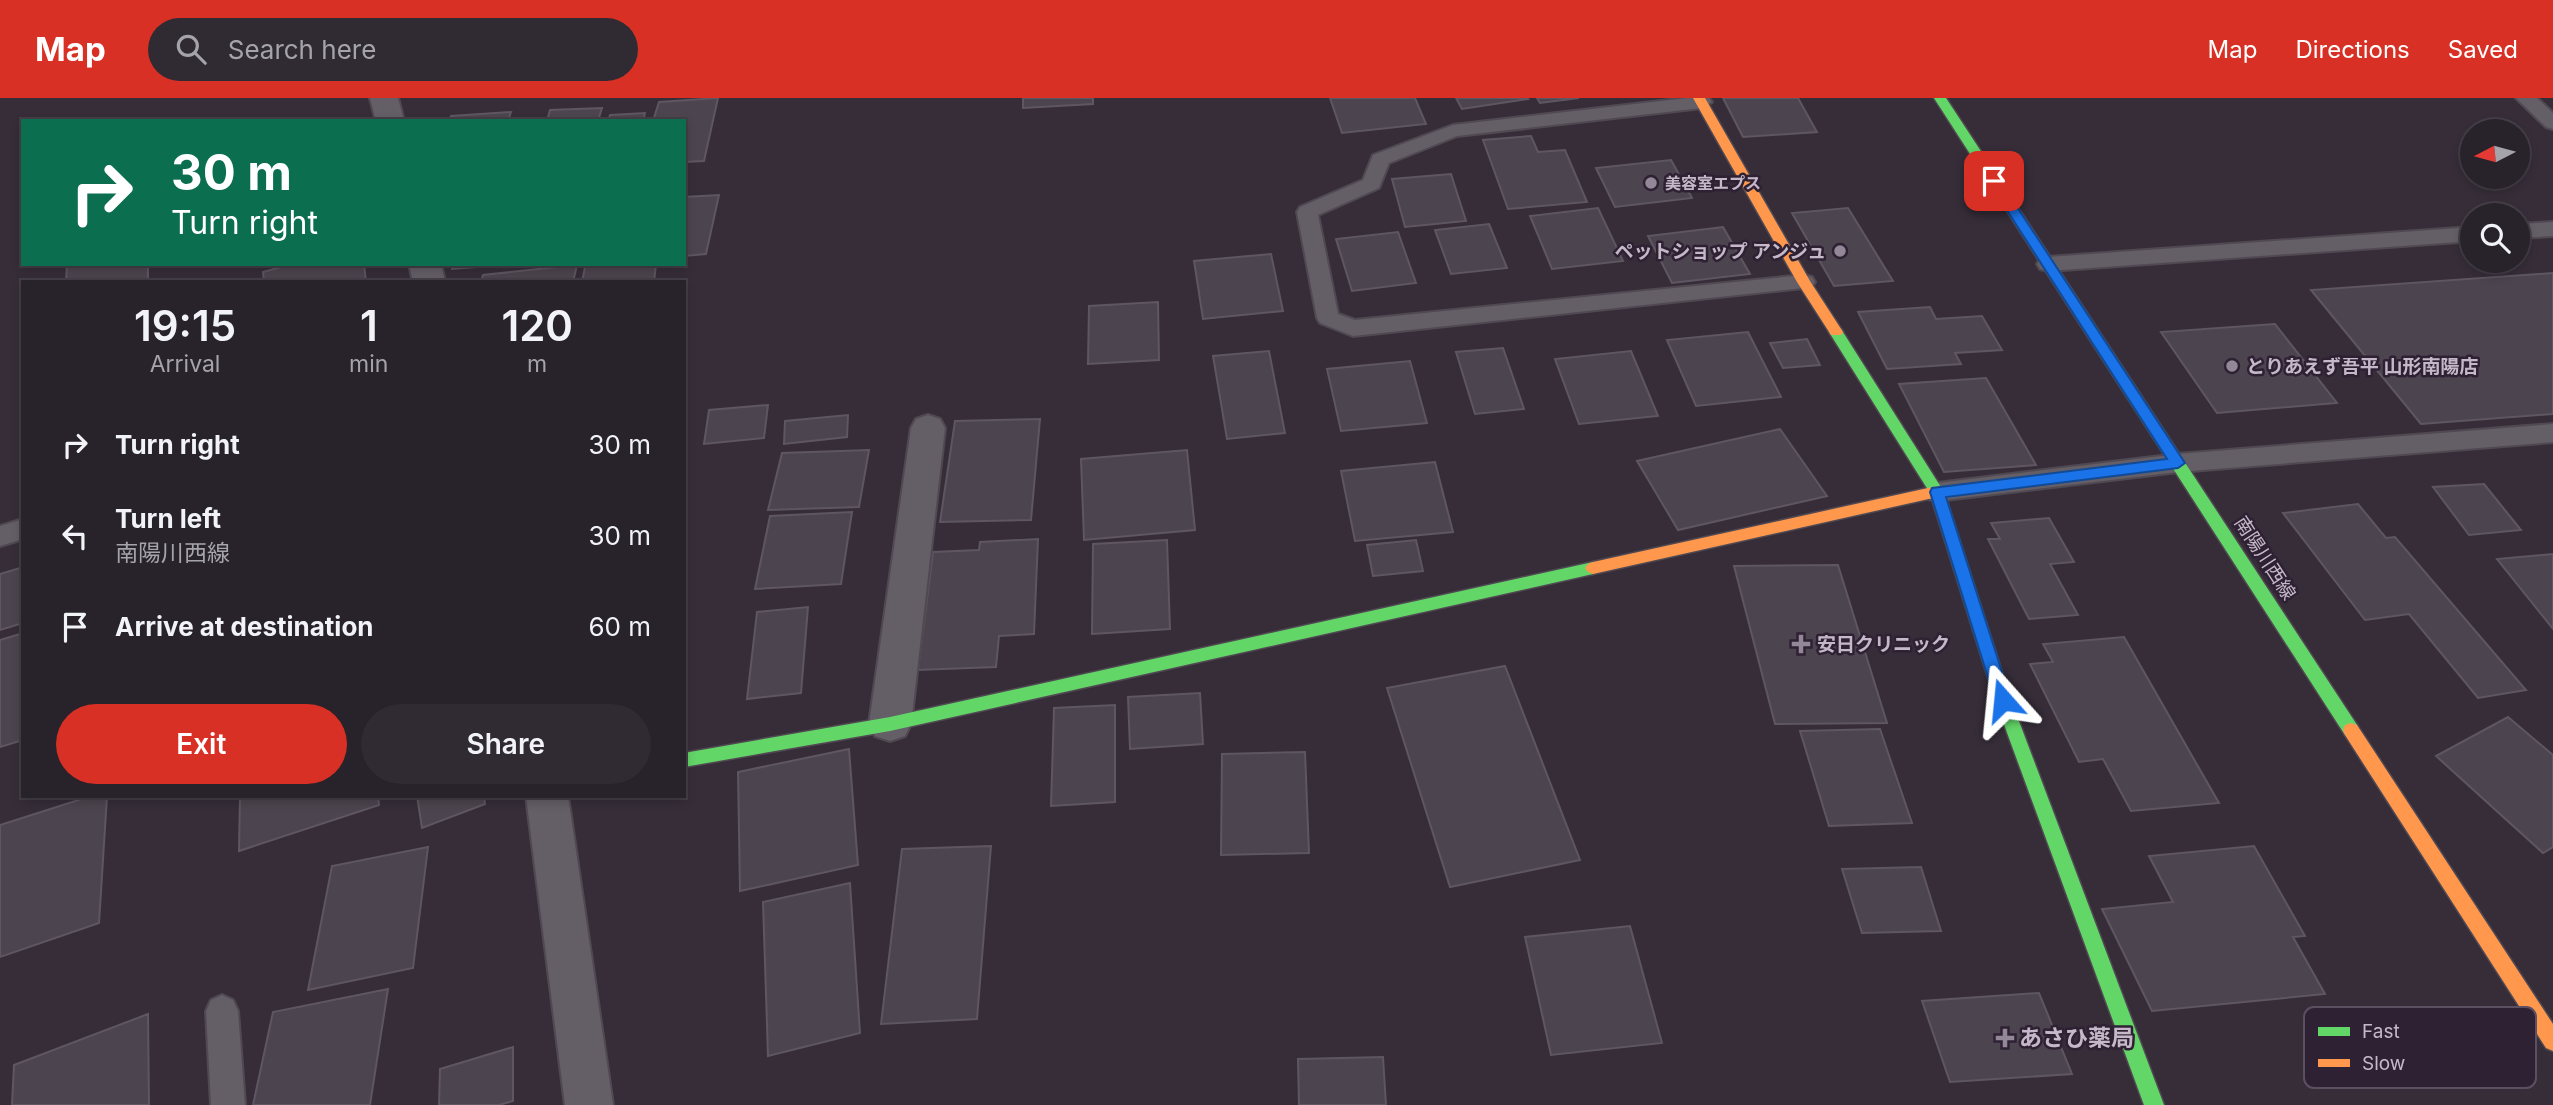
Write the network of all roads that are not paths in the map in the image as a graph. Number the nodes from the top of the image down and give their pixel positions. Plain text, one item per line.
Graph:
1 (384, 98) edge
2 (1940, 98) edge
3 (2526, 98) edge
4 (1700, 100) edge
5 (389, 119) edge
6 (2553, 123) edge
7 (2553, 229) edge
8 (2530, 230) edge
9 (2460, 235) edge
10 (2048, 264) junction
11 (1804, 282) junction
12 (928, 428) dead end
13 (2553, 433) edge
14 (2178, 463) junction
15 (1937, 492) junction
16 (21, 530) edge
17 (0, 536) edge
18 (890, 724) junction
19 (686, 760) edge
20 (547, 798) edge
21 (2531, 1007) edge
22 (222, 1011) dead end
23 (2536, 1015) edge
24 (2553, 1041) edge
25 (228, 1105) edge
26 (589, 1105) edge
27 (2154, 1105) edge

1 - 5 street
2 - 10 street, 南陽川西線
3 - 6 lane
4 - 11 street
4 - 11 lane
7 - 8 lane
9 - 10 lane
10 - 14 street, 南陽川西線
11 - 15 street
12 - 18 street
13 - 14 lane
14 - 15 lane
14 - 21 street, 南陽川西線
15 - 18 street
15 - 27 street
16 - 17 lane
18 - 19 street
20 - 26 street
22 - 25 lane
23 - 24 street, 南陽川西線

